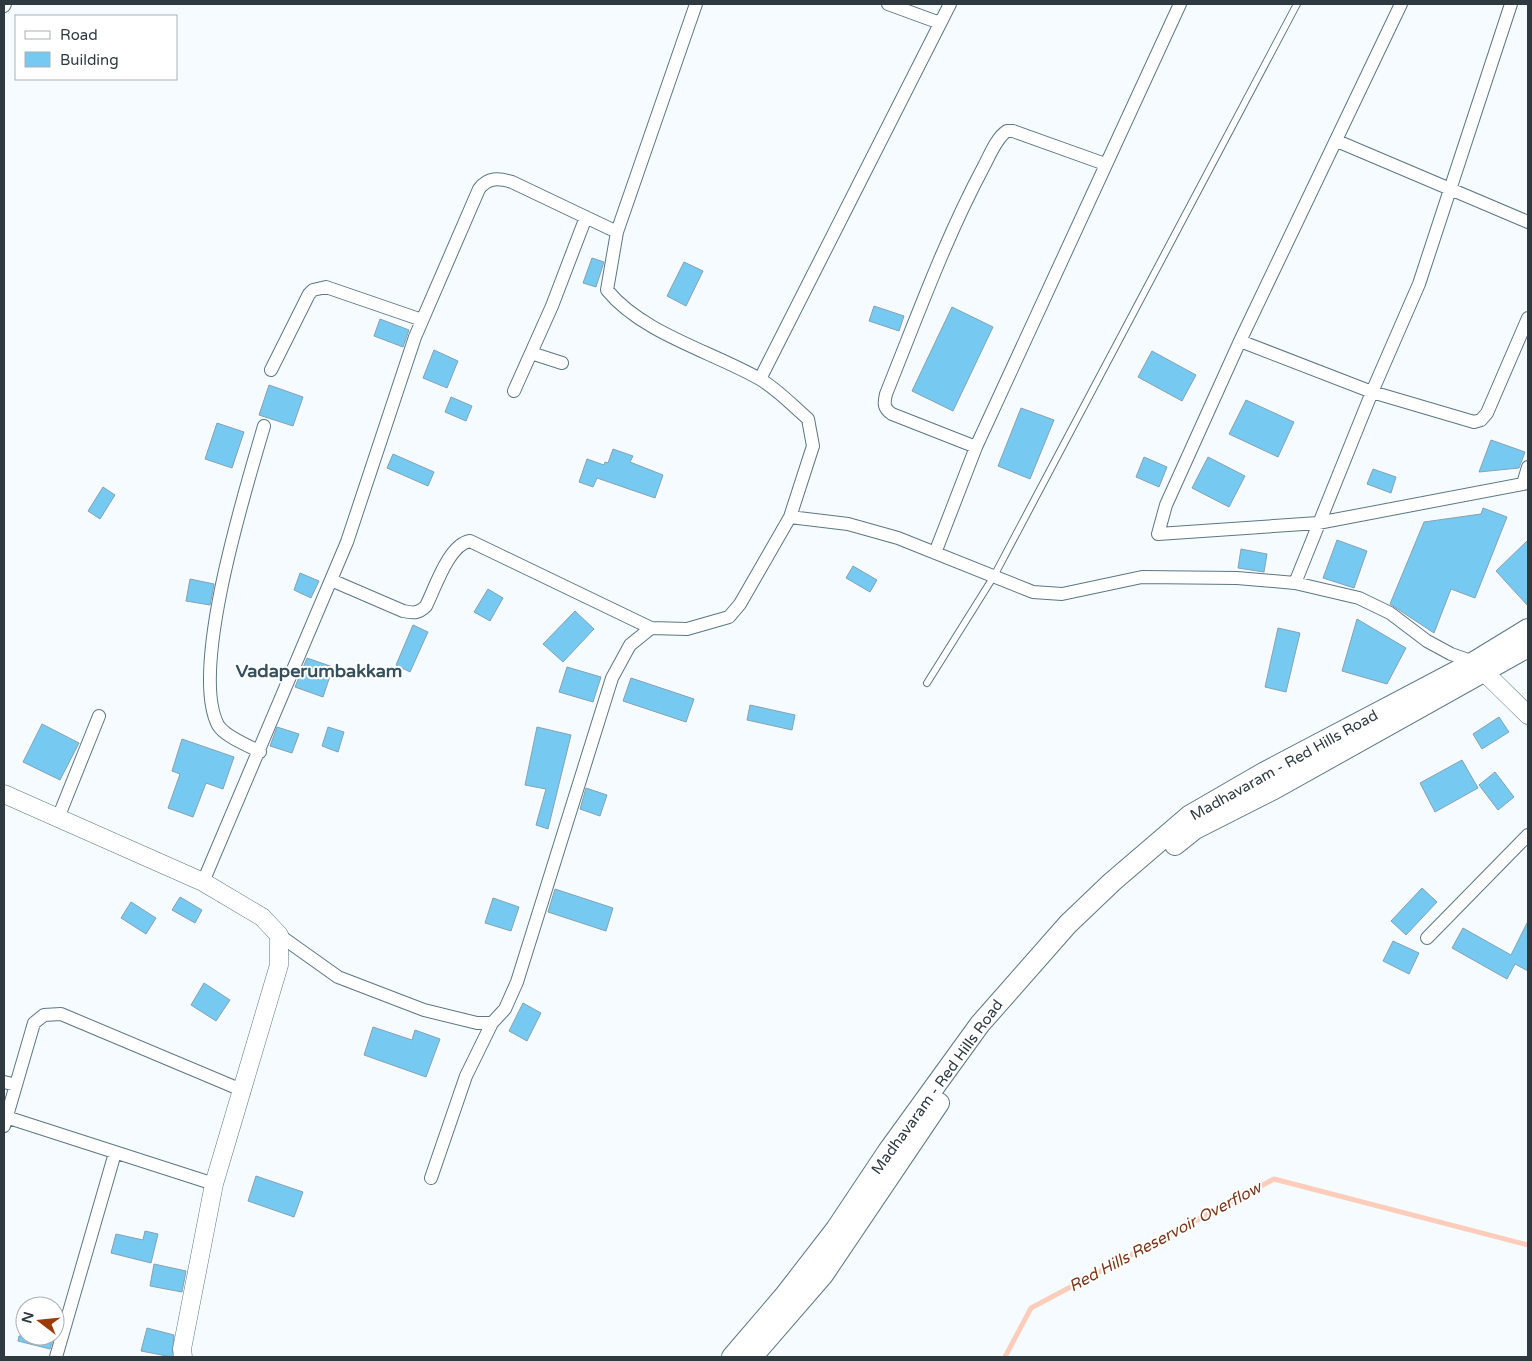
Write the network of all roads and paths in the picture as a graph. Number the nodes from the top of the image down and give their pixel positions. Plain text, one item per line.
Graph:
1 (696, 4) edge
2 (888, 4) edge
3 (950, 4) edge
4 (1180, 4) edge
5 (1297, 4) edge
6 (1401, 4) edge
7 (1511, 4) edge
8 (940, 23) junction
9 (1337, 142) junction
10 (1105, 164) junction
11 (1450, 189) junction
12 (586, 217) junction
13 (1528, 222) edge
14 (617, 232) junction
15 (1528, 318) edge
16 (422, 320) junction
17 (1240, 341) junction
18 (531, 353) junction
19 (562, 364) dead end
20 (271, 370) dead end
21 (760, 379) junction
22 (514, 392) dead end
23 (1372, 392) junction
24 (264, 426) dead end
25 (976, 447) junction
26 (1528, 467) edge
27 (1525, 483) edge
28 (790, 517) junction
29 (1318, 524) junction
30 (935, 553) junction
31 (994, 576) junction
32 (331, 580) junction
33 (1295, 583) junction
34 (650, 628) junction
35 (1528, 629) edge
36 (1528, 646) edge
37 (1480, 667) junction
38 (927, 683) dead end
39 (1528, 715) edge
40 (99, 716) dead end
41 (260, 752) junction
42 (4, 794) edge
43 (58, 818) junction
44 (1528, 834) edge
45 (203, 882) junction
46 (278, 935) junction
47 (1427, 938) dead end
48 (492, 1022) junction
49 (10, 1084) edge
50 (244, 1091) junction
51 (5, 1121) edge
52 (115, 1153) junction
53 (431, 1178) dead end
54 (214, 1184) junction
55 (56, 1357) edge
56 (183, 1357) edge
57 (732, 1357) edge
58 (752, 1357) edge

1 - 14 street
2 - 8 street
3 - 8 street
4 - 10 street
5 - 31 lane
6 - 9 street
7 - 11 street
8 - 21 street
9 - 11 street
9 - 17 street
10 - 25 street
10 - 25 street
11 - 13 street
11 - 23 street
12 - 14 street
12 - 16 street
12 - 18 street
14 - 21 street
15 - 23 street
16 - 20 street
16 - 32 street
17 - 23 street
17 - 29 street
18 - 19 street
18 - 22 street
21 - 28 street
23 - 29 street
24 - 41 street
25 - 30 street
26 - 27 street
27 - 29 street
28 - 30 street
28 - 34 street
29 - 33 street
30 - 31 street
31 - 33 street
31 - 38 lane
32 - 34 street
32 - 41 street
33 - 37 street
34 - 48 street
35 - 37 main road, Madhavaram - Red Hills Road
36 - 37 main road, Madhavaram - Red Hills Road
37 - 39 street
37 - 57 main road, Madhavaram - Red Hills Road
37 - 58 main road, Madhavaram - Red Hills Road
40 - 43 street
41 - 45 street
42 - 43 street
43 - 45 street
44 - 47 street
45 - 46 street
46 - 48 street
46 - 50 street
48 - 53 street
49 - 50 street
49 - 51 street
50 - 54 street
51 - 52 street
52 - 54 street
52 - 55 street
54 - 56 street

